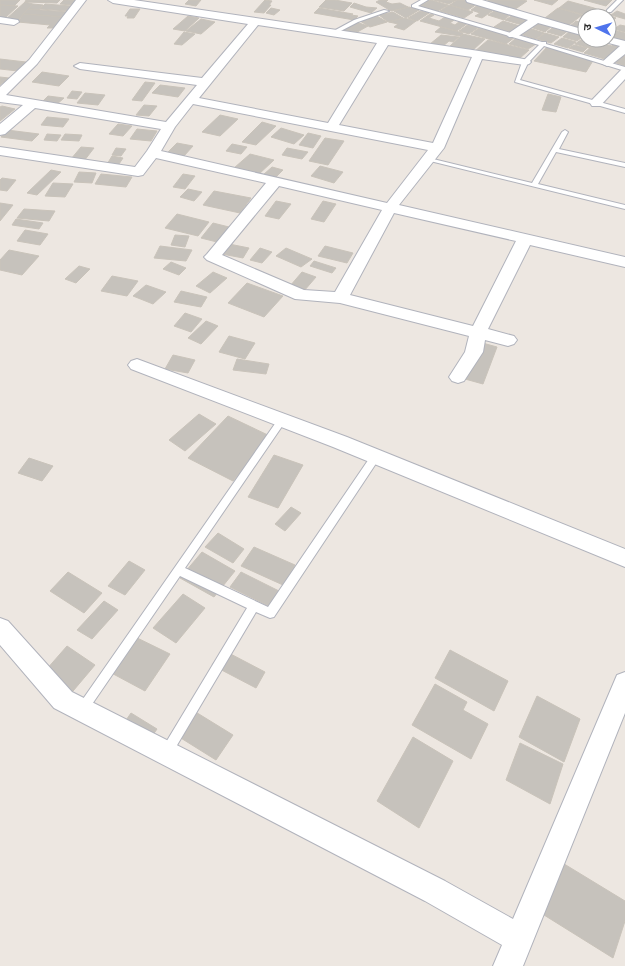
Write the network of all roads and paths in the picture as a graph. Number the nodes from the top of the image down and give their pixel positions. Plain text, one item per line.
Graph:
1 (81, 0) edge
2 (113, 0) edge
3 (425, 0) edge
4 (620, 0) edge
5 (478, 1) edge
6 (158, 3) edge
7 (611, 8) edge
8 (386, 11) dead end
9 (536, 19) junction
10 (0, 20) edge
11 (14, 22) dead end
12 (255, 22) junction
13 (577, 31) edge
14 (333, 32) junction
15 (513, 35) junction
16 (385, 40) junction
17 (544, 44) junction
18 (625, 48) edge
19 (479, 54) junction
20 (525, 62) junction
21 (607, 63) junction
22 (80, 66) dead end
23 (625, 69) edge
24 (625, 72) edge
25 (205, 82) junction
26 (0, 94) edge
27 (0, 98) edge
28 (190, 100) junction
29 (596, 103) junction
30 (32, 104) junction
31 (625, 111) edge
32 (169, 126) junction
33 (331, 128) junction
34 (0, 131) edge
35 (565, 132) dead end
36 (437, 148) junction
37 (555, 150) junction
38 (0, 151) edge
39 (153, 153) junction
40 (429, 160) junction
41 (625, 165) edge
42 (276, 181) junction
43 (534, 185) junction
44 (625, 207) edge
45 (390, 208) junction
46 (525, 238) junction
47 (625, 262) edge
48 (340, 298) junction
49 (478, 332) junction
50 (508, 340) dead end
51 (137, 366) dead end
52 (458, 377) dead end
53 (282, 420) junction
54 (376, 456) junction
55 (625, 558) edge
56 (178, 570) junction
57 (254, 606) junction
58 (0, 628) edge
59 (625, 683) edge
60 (82, 709) junction
61 (166, 753) junction
62 (519, 939) junction
63 (508, 966) edge

1 - 26 street
2 - 6 street
3 - 15 lane
4 - 7 lane
5 - 9 street
6 - 12 street
8 - 14 lane
9 - 13 street
9 - 15 street
10 - 11 street
12 - 14 street
12 - 25 street
14 - 16 street
15 - 17 lane
16 - 19 street
16 - 33 street
17 - 20 lane
17 - 21 lane
18 - 21 street
19 - 20 street
19 - 36 street
20 - 29 lane
21 - 23 lane
22 - 25 street
24 - 29 street
25 - 28 street
27 - 30 street
28 - 32 street
28 - 33 street
29 - 31 lane
30 - 32 street
30 - 34 street
32 - 39 street
33 - 36 street
35 - 37 lane
36 - 40 street
37 - 41 lane
37 - 43 lane
38 - 39 street
39 - 42 street
40 - 43 lane
40 - 45 street
42 - 45 street
42 - 48 street
43 - 44 lane
45 - 46 street
45 - 48 street
46 - 47 street
46 - 49 street
48 - 49 street
49 - 50 street
49 - 52 street
51 - 53 street
53 - 54 street
53 - 56 lane
54 - 55 street
54 - 57 lane
56 - 57 lane
56 - 60 lane
57 - 61 lane
58 - 60 street
59 - 62 street
60 - 61 street
61 - 62 street
62 - 63 street

